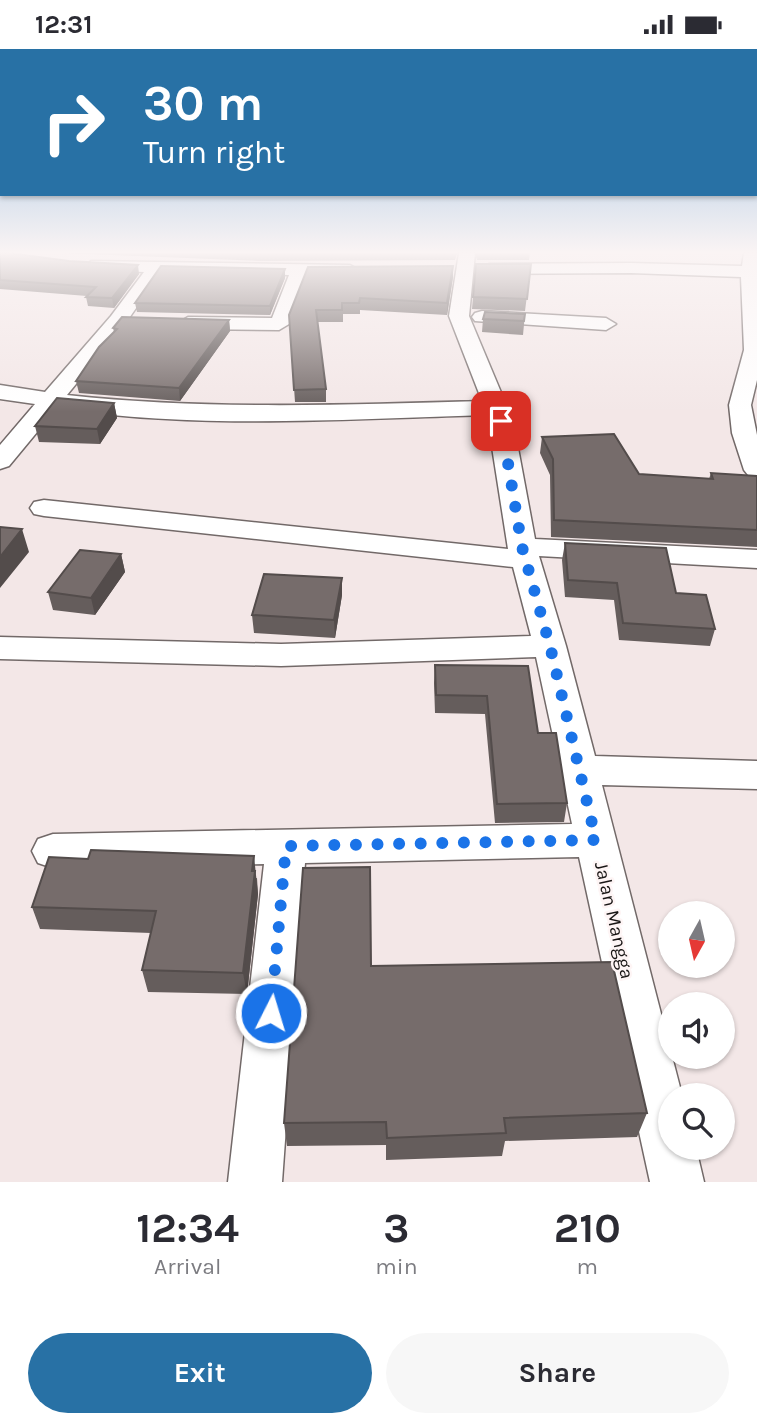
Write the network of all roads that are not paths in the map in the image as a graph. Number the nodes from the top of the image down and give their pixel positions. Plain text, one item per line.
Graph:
1 (128, 306) edge
2 (288, 306) edge
3 (459, 306) edge
4 (753, 306) edge
5 (459, 316) junction
6 (118, 320) junction
7 (143, 321) edge
8 (168, 322) edge
9 (606, 324) dead end
10 (0, 393) edge
11 (51, 402) junction
12 (496, 408) junction
13 (752, 437) edge
14 (0, 461) edge
15 (757, 470) edge
16 (44, 508) dead end
17 (524, 554) junction
18 (757, 559) edge
19 (550, 646) junction
20 (0, 648) edge
21 (579, 770) junction
22 (757, 775) edge
23 (596, 840) junction
24 (286, 846) junction
25 (53, 851) dead end
26 (255, 1182) edge
27 (677, 1182) edge

1 - 6 street
2 - 8 street
3 - 5 street, Jalan Mangga
4 - 13 street
5 - 9 street
5 - 12 street, Jalan Mangga
6 - 7 street
6 - 11 street
10 - 11 street
11 - 12 street
11 - 14 street
12 - 17 street, Jalan Mangga
13 - 15 street
16 - 17 street
17 - 18 street
17 - 19 street, Jalan Mangga
19 - 20 street
19 - 21 street, Jalan Mangga
21 - 22 street
21 - 23 street, Jalan Mangga
23 - 24 street
23 - 27 street, Jalan Mangga
24 - 25 street
24 - 26 street

